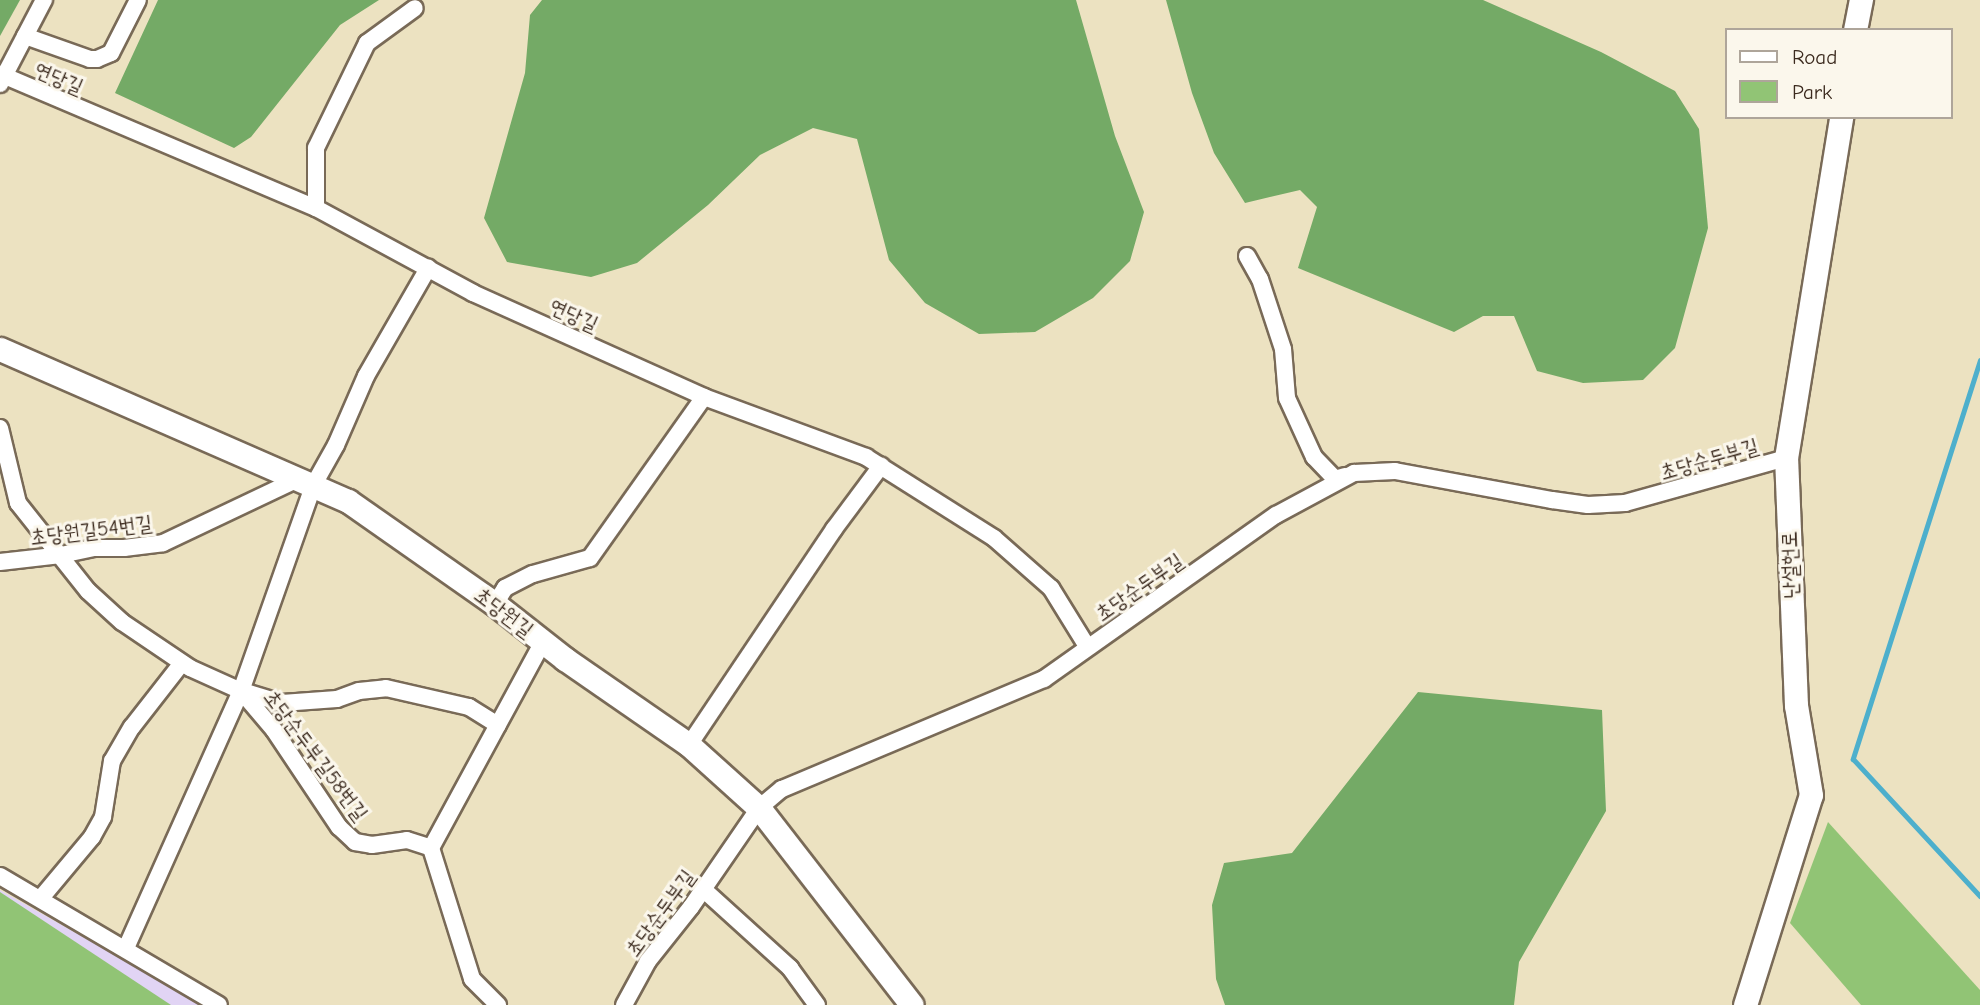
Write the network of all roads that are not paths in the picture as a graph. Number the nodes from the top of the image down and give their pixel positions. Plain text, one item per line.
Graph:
1 (44, 0) edge
2 (138, 0) edge
3 (1861, 0) edge
4 (415, 8) dead end
5 (1855, 28) edge
6 (25, 36) junction
7 (1, 78) edge
8 (1842, 119) edge
9 (316, 208) junction
10 (1247, 256) dead end
11 (428, 268) junction
12 (0, 349) edge
13 (704, 397) junction
14 (0, 428) edge
15 (1786, 458) junction
16 (881, 466) junction
17 (1354, 473) junction
18 (306, 482) junction
19 (61, 555) junction
20 (0, 562) edge
21 (495, 604) junction
22 (543, 642) junction
23 (1088, 648) junction
24 (182, 663) junction
25 (241, 691) junction
26 (498, 725) junction
27 (689, 745) junction
28 (759, 808) junction
29 (431, 848) junction
30 (0, 876) edge
31 (703, 889) junction
32 (41, 898) junction
33 (125, 948) junction
34 (219, 1005) edge
35 (498, 1005) edge
36 (624, 1005) edge
37 (817, 1005) edge
38 (912, 1005) edge
39 (1745, 1005) edge

1 - 6 street
2 - 6 street
3 - 5 street
4 - 9 street
6 - 7 street
7 - 9 street, 연당길
8 - 15 street, 난설헌로
9 - 11 street, 연당길
10 - 17 street
11 - 13 street, 연당길
11 - 18 street
12 - 18 street, 초당원길
13 - 16 street, 연당길
13 - 21 street
14 - 19 street, 초당순두부길58번길
15 - 17 street, 초당순두부길
15 - 39 street, 난설헌로
16 - 23 street, 연당길
16 - 27 street
17 - 23 street, 초당순두부길
18 - 19 street, 초당원길54번길
18 - 21 street, 초당원길
18 - 25 street
19 - 20 street, 초당원길54번길
19 - 24 street, 초당순두부길58번길
21 - 22 street, 초당원길
22 - 26 street
22 - 27 street, 초당원길
23 - 28 street, 초당순두부길
24 - 25 street, 초당순두부길58번길
24 - 32 street
25 - 26 street
25 - 29 street, 초당순두부길58번길
25 - 33 street
26 - 29 street
27 - 28 street, 초당원길
28 - 31 street, 초당순두부길
28 - 38 street, 초당원길
29 - 35 street
30 - 32 street
31 - 36 street, 초당순두부길
31 - 37 street
32 - 33 street
33 - 34 street

